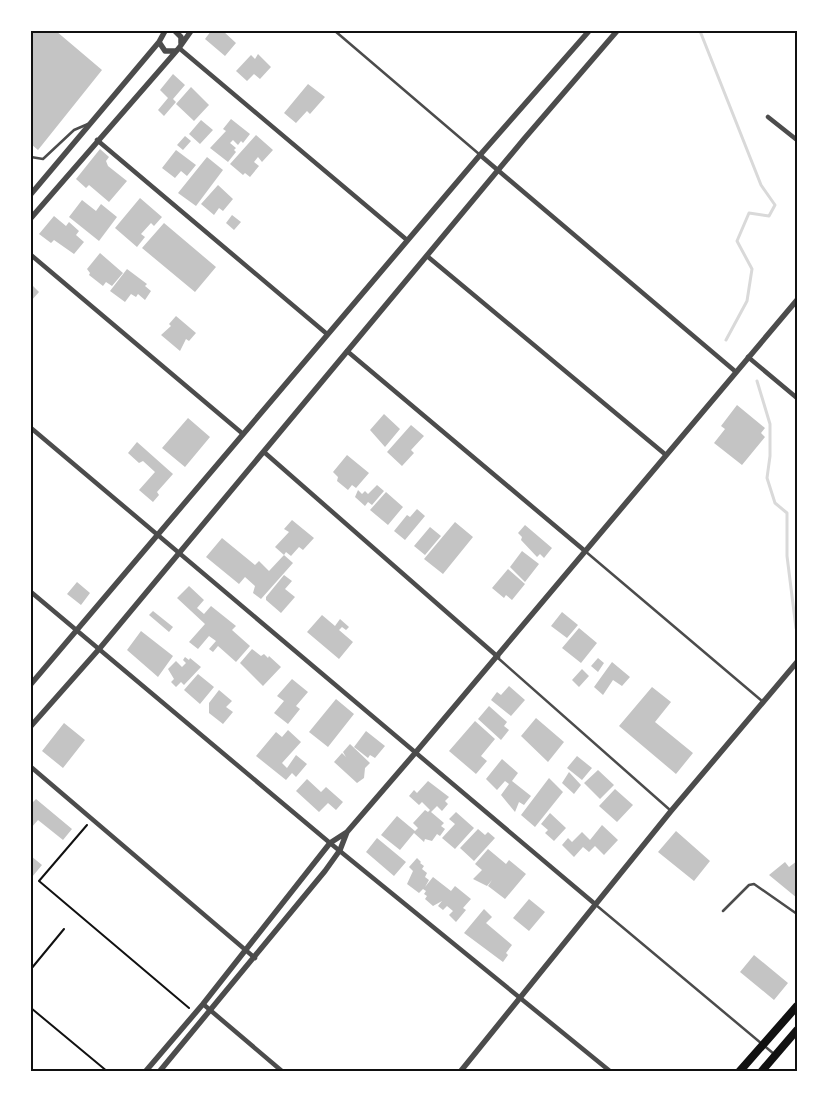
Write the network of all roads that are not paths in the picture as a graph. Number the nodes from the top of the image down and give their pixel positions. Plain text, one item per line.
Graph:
1 (165, 31) edge
2 (175, 31) edge
3 (191, 31) edge
4 (335, 31) edge
5 (589, 31) edge
6 (617, 31) edge
7 (159, 42) junction
8 (178, 47) junction
9 (768, 117) dead end
10 (92, 122) junction
11 (97, 140) junction
12 (797, 140) edge
13 (480, 155) junction
14 (31, 156) edge
15 (498, 170) junction
16 (31, 194) edge
17 (31, 218) edge
18 (408, 240) junction
19 (31, 255) edge
20 (427, 256) junction
21 (797, 300) edge
22 (327, 334) junction
23 (348, 351) junction
24 (748, 358) junction
25 (736, 372) junction
26 (797, 398) edge
27 (31, 428) edge
28 (243, 434) junction
29 (264, 452) junction
30 (666, 455) junction
31 (158, 534) junction
32 (585, 551) junction
33 (180, 552) junction
34 (31, 592) edge
35 (78, 630) junction
36 (100, 648) junction
37 (498, 658) junction
38 (797, 662) edge
39 (31, 684) edge
40 (763, 702) junction
41 (31, 726) edge
42 (416, 752) junction
43 (31, 767) edge
44 (671, 811) junction
45 (347, 832) junction
46 (330, 842) junction
47 (340, 850) junction
48 (595, 904) junction
49 (723, 911) dead end
50 (797, 914) edge
51 (245, 950) junction
52 (255, 958) junction
53 (520, 999) junction
54 (203, 1004) junction
55 (797, 1006) edge
56 (211, 1010) junction
57 (797, 1030) edge
58 (762, 1043) junction
59 (775, 1055) junction
60 (145, 1072) edge
61 (159, 1072) edge
62 (283, 1072) edge
63 (460, 1072) edge
64 (611, 1072) edge
65 (739, 1072) edge
66 (761, 1072) edge

1 - 7 street
2 - 8 street
3 - 8 street
4 - 13 lane
5 - 13 street
6 - 15 street
7 - 8 street
7 - 10 street
8 - 11 street
8 - 18 street
9 - 12 street
10 - 14 lane
10 - 16 street
11 - 17 street
11 - 22 street
13 - 15 street
13 - 18 street
15 - 20 street
15 - 25 street
18 - 22 street
19 - 28 street
20 - 23 street
20 - 30 street
21 - 24 street
22 - 28 street
23 - 29 street
23 - 32 street
24 - 25 street
24 - 26 street
25 - 30 street
27 - 31 street
28 - 31 street
29 - 33 street
29 - 37 street
30 - 32 street
31 - 33 street
31 - 35 street
32 - 37 street
32 - 40 lane
33 - 36 street
33 - 42 street
34 - 35 street
35 - 36 street
35 - 39 street
36 - 41 street
36 - 46 street
37 - 42 street
37 - 44 lane
38 - 40 street
40 - 44 street
42 - 45 street
42 - 48 street
43 - 51 street
44 - 48 street
45 - 46 street
45 - 47 street
46 - 47 street
46 - 51 street
47 - 52 street
47 - 53 street
48 - 53 street
48 - 58 lane
49 - 50 lane
51 - 52 street
51 - 54 street
52 - 56 street
53 - 63 street
53 - 64 street
54 - 56 street
54 - 60 street
55 - 58 main road
56 - 61 street
56 - 62 street
57 - 59 main road
58 - 59 lane
58 - 65 main road
59 - 66 main road

